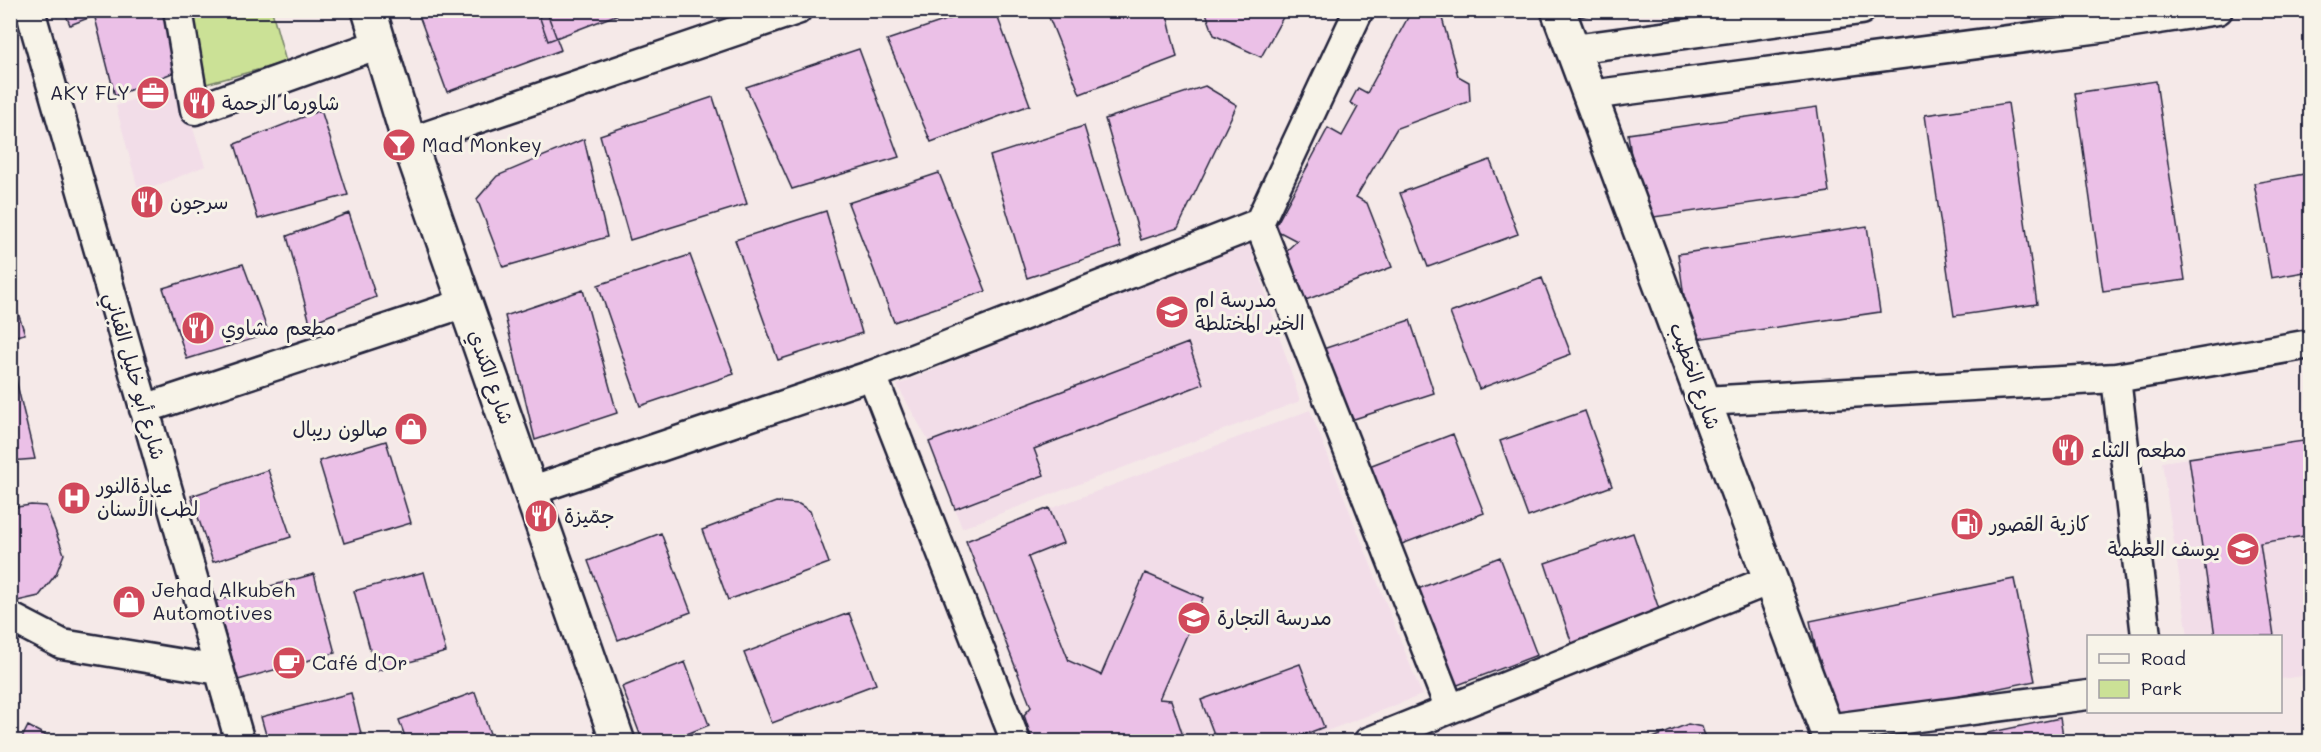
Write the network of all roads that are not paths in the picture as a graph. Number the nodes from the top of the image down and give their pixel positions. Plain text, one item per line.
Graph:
1 (30, 10) edge
2 (178, 10) edge
3 (369, 10) edge
4 (797, 10) edge
5 (1359, 10) edge
6 (1558, 10) edge
7 (1861, 10) edge
8 (2218, 10) edge
9 (2099, 19) edge
10 (379, 44) junction
11 (1573, 49) junction
12 (1590, 95) junction
13 (409, 142) junction
14 (1259, 223) junction
15 (465, 303) junction
16 (2310, 344) edge
17 (872, 375) junction
18 (2116, 378) junction
19 (1704, 401) junction
20 (144, 409) junction
21 (530, 490) junction
22 (1770, 580) junction
23 (10, 617) edge
24 (2146, 635) edge
25 (219, 670) junction
26 (2087, 695) edge
27 (1450, 710) junction
28 (1828, 735) edge
29 (240, 741) edge
30 (618, 741) edge
31 (1016, 741) edge
32 (1368, 741) edge

1 - 20 street, شارع أبو خليل القباني
2 - 10 street
3 - 10 main road, شارع الكندي
4 - 13 street
5 - 14 street
6 - 11 main road, شارع الخطيب
7 - 11 street
8 - 9 street
9 - 12 street
10 - 13 main road, شارع الكندي
11 - 12 main road, شارع الخطيب
12 - 19 main road, شارع الخطيب
13 - 15 main road, شارع الكندي
14 - 17 street
14 - 27 street
15 - 20 street
15 - 21 main road, شارع الكندي
16 - 18 street
17 - 21 street
17 - 31 street
18 - 19 street
18 - 24 street
19 - 22 main road, شارع الخطيب
20 - 25 street, شارع أبو خليل القباني
21 - 30 main road, شارع الكندي
22 - 27 street
22 - 28 main road, شارع الخطيب
23 - 25 street
25 - 29 street, شارع أبو خليل القباني
26 - 28 street
27 - 32 street

